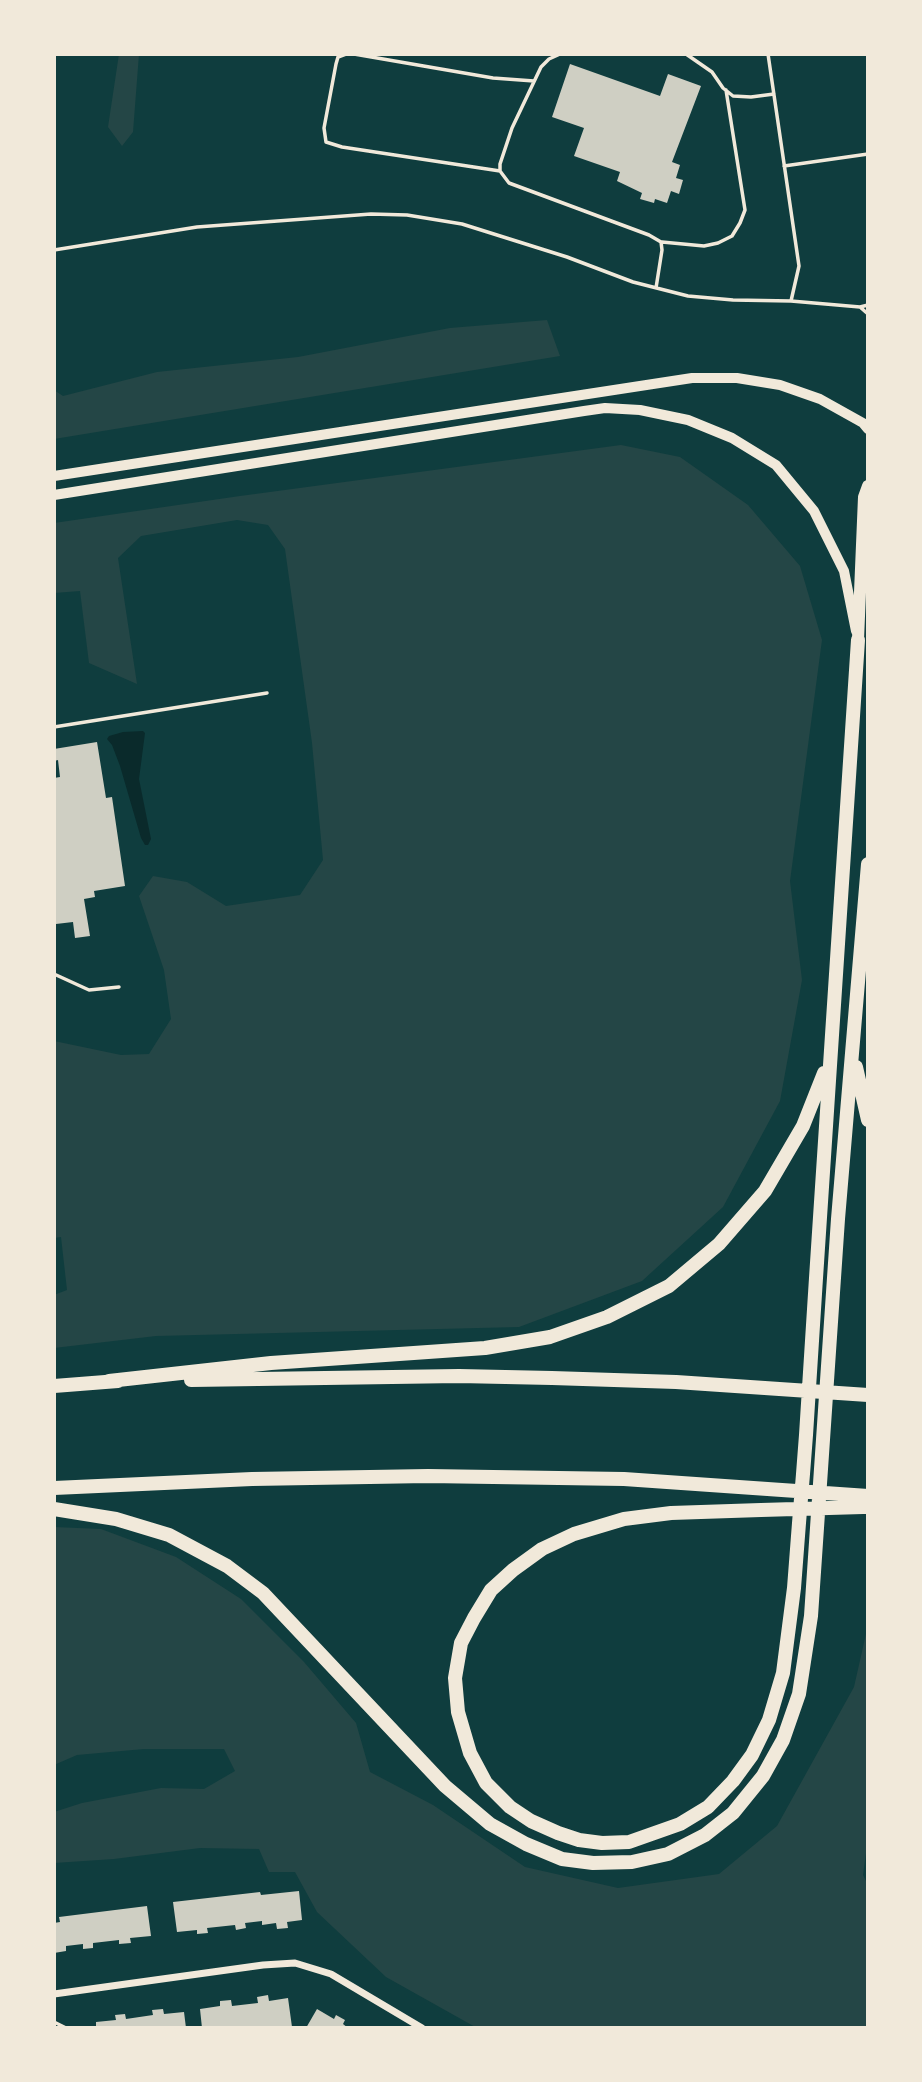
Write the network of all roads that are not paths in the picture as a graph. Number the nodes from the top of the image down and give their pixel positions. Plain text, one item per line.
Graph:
1 (346, 54) edge
2 (354, 54) edge
3 (560, 54) edge
4 (686, 54) edge
5 (768, 54) edge
6 (534, 81) junction
7 (726, 90) junction
8 (774, 94) junction
9 (868, 154) edge
10 (785, 166) junction
11 (500, 171) junction
12 (661, 242) junction
13 (54, 250) edge
14 (656, 288) junction
15 (791, 301) junction
16 (868, 305) edge
17 (860, 307) junction
18 (868, 313) edge
19 (868, 429) edge
20 (54, 476) edge
21 (868, 486) edge
22 (54, 495) edge
23 (858, 640) junction
24 (267, 693) dead end
25 (54, 727) edge
26 (868, 864) edge
27 (54, 974) edge
28 (119, 986) dead end
29 (853, 1051) junction
30 (829, 1058) junction
31 (868, 1120) edge
32 (109, 1381) junction
33 (54, 1386) edge
34 (868, 1395) edge
35 (54, 1488) edge
36 (865, 1501) edge
37 (54, 1509) edge
38 (54, 1994) edge
39 (54, 2022) edge
40 (66, 2028) edge
41 (422, 2028) edge

1 - 11 lane
2 - 6 lane
3 - 6 lane
4 - 7 lane
5 - 8 lane
6 - 11 lane
7 - 8 lane
7 - 12 lane
8 - 10 lane
9 - 10 lane
10 - 15 lane
11 - 12 lane
12 - 14 lane
13 - 14 lane
14 - 15 lane
15 - 17 lane
16 - 17 lane
17 - 18 lane
19 - 20 main road
21 - 23 main road
22 - 23 main road
23 - 30 highway
24 - 25 lane
26 - 29 highway
27 - 28 lane
29 - 31 highway
29 - 37 highway
30 - 32 highway
30 - 36 highway
32 - 33 highway
32 - 34 highway
35 - 36 highway
38 - 41 street
39 - 40 lane

